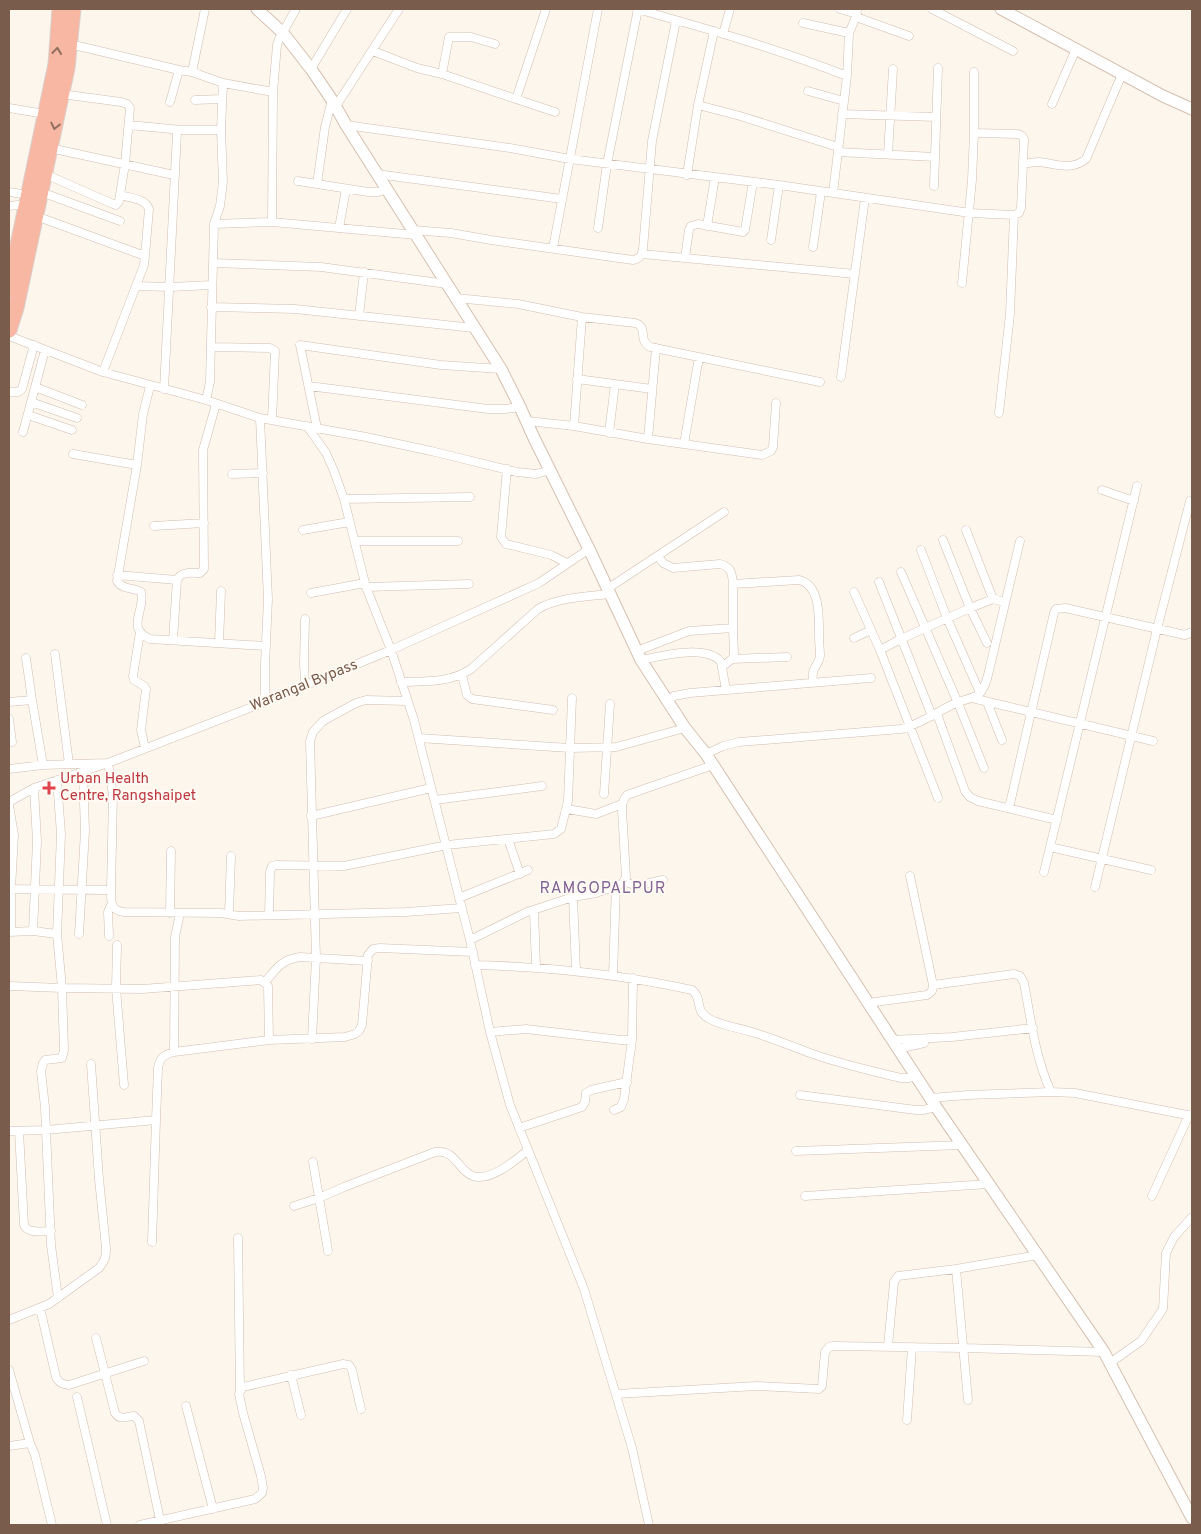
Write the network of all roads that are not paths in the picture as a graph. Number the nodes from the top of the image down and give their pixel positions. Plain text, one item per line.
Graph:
1 (60, 9) edge
2 (73, 9) edge
3 (205, 9) edge
4 (257, 9) edge
5 (296, 9) edge
6 (347, 9) edge
7 (399, 9) edge
8 (546, 9) edge
9 (598, 9) edge
10 (637, 9) edge
11 (730, 9) edge
12 (840, 9) edge
13 (932, 9) edge
14 (1001, 9) edge
15 (857, 13) edge
16 (676, 20) junction
17 (803, 23) dead end
18 (714, 31) junction
19 (283, 33) junction
20 (848, 33) junction
21 (723, 34) junction
22 (909, 36) dead end
23 (70, 44) junction
24 (495, 44) dead end
25 (1076, 49) junction
26 (1013, 50) dead end
27 (373, 51) junction
28 (938, 68) dead end
29 (311, 69) junction
30 (893, 69) dead end
31 (179, 70) junction
32 (192, 72) junction
33 (974, 72) dead end
34 (442, 74) junction
35 (1122, 74) junction
36 (847, 76) junction
37 (223, 83) junction
38 (808, 91) dead end
39 (273, 92) junction
40 (61, 94) junction
41 (516, 99) junction
42 (195, 100) dead end
43 (221, 100) junction
44 (844, 101) junction
45 (170, 102) dead end
46 (334, 103) junction
47 (1052, 104) dead end
48 (698, 105) junction
49 (9, 108) edge
50 (1192, 109) edge
51 (555, 112) dead end
52 (46, 114) junction
53 (842, 114) junction
54 (890, 116) junction
55 (936, 117) junction
56 (129, 124) junction
57 (346, 125) junction
58 (184, 130) junction
59 (221, 130) junction
60 (974, 133) junction
61 (50, 148) junction
62 (838, 150) junction
63 (888, 154) junction
64 (935, 156) junction
65 (570, 159) junction
66 (125, 164) junction
67 (607, 164) junction
68 (1023, 164) junction
69 (649, 168) junction
70 (45, 174) junction
71 (377, 174) junction
72 (174, 175) junction
73 (687, 175) junction
74 (715, 177) junction
75 (298, 181) dead end
76 (753, 182) junction
77 (317, 184) junction
78 (779, 185) junction
79 (934, 186) dead end
80 (346, 189) junction
81 (386, 189) junction
82 (9, 192) edge
83 (821, 192) junction
84 (833, 193) junction
85 (120, 195) junction
86 (562, 198) junction
87 (865, 198) junction
88 (33, 202) junction
89 (9, 206) edge
90 (970, 213) junction
91 (1014, 215) junction
92 (120, 221) dead end
93 (272, 222) junction
94 (214, 224) junction
95 (707, 226) junction
96 (339, 228) junction
97 (598, 228) dead end
98 (414, 232) junction
99 (771, 240) dead end
100 (813, 247) dead end
101 (553, 248) junction
102 (642, 254) junction
103 (145, 256) junction
104 (685, 258) junction
105 (12, 263) edge
106 (213, 263) junction
107 (364, 272) junction
108 (855, 274) junction
109 (962, 283) dead end
110 (447, 284) junction
111 (212, 285) junction
112 (136, 286) junction
113 (170, 287) junction
114 (9, 288) edge
115 (456, 298) junction
116 (211, 306) junction
117 (359, 316) junction
118 (582, 317) junction
119 (474, 328) junction
120 (9, 330) edge
121 (9, 336) edge
122 (34, 345) junction
123 (211, 347) junction
124 (656, 348) junction
125 (46, 350) junction
126 (699, 357) junction
127 (501, 369) junction
128 (103, 372) junction
129 (841, 377) dead end
130 (577, 380) junction
131 (820, 382) dead end
132 (615, 384) junction
133 (150, 386) junction
134 (309, 386) junction
135 (35, 387) junction
136 (164, 389) junction
137 (652, 389) junction
138 (9, 392) edge
139 (206, 400) junction
140 (31, 402) junction
141 (776, 403) dead end
142 (216, 404) junction
143 (82, 405) dead end
144 (520, 407) junction
145 (999, 413) dead end
146 (28, 415) junction
147 (77, 418) dead end
148 (260, 418) junction
149 (272, 420) junction
150 (527, 421) junction
151 (307, 426) junction
152 (574, 426) junction
153 (317, 428) junction
154 (72, 430) dead end
155 (22, 432) dead end
156 (609, 432) junction
157 (648, 439) junction
158 (684, 444) junction
159 (73, 454) dead end
160 (137, 464) junction
161 (507, 469) junction
162 (550, 470) junction
163 (263, 473) junction
164 (232, 474) dead end
165 (1137, 486) dead end
166 (1102, 490) dead end
167 (470, 497) dead end
168 (344, 499) junction
169 (1134, 501) junction
170 (1190, 501) dead end
171 (724, 512) dead end
172 (349, 522) junction
173 (204, 523) junction
174 (154, 526) dead end
175 (303, 530) dead end
176 (966, 530) dead end
177 (943, 540) dead end
178 (355, 541) junction
179 (458, 541) dead end
180 (1020, 541) dead end
181 (589, 549) junction
182 (921, 550) dead end
183 (658, 556) junction
184 (567, 563) junction
185 (901, 572) dead end
186 (117, 576) junction
187 (177, 580) junction
188 (879, 582) dead end
189 (469, 584) dead end
190 (733, 584) junction
191 (365, 585) junction
192 (221, 591) dead end
193 (608, 592) junction
194 (854, 592) dead end
195 (311, 593) dead end
196 (993, 599) junction
197 (1005, 602) junction
198 (970, 608) junction
199 (947, 618) junction
200 (1105, 618) junction
201 (305, 619) dead end
202 (733, 628) junction
203 (925, 628) junction
204 (1157, 629) junction
205 (871, 630) junction
206 (140, 632) junction
207 (1190, 635) edge
208 (854, 638) dead end
209 (901, 639) junction
210 (173, 640) junction
211 (219, 643) junction
212 (987, 643) dead end
213 (266, 646) junction
214 (390, 650) junction
215 (880, 650) junction
216 (55, 654) dead end
217 (639, 655) junction
218 (787, 657) dead end
219 (26, 658) dead end
220 (732, 659) junction
221 (722, 667) junction
222 (462, 675) junction
223 (871, 678) dead end
224 (401, 682) junction
225 (813, 682) junction
226 (305, 685) junction
227 (726, 690) junction
228 (980, 692) junction
229 (572, 698) dead end
230 (972, 698) junction
231 (32, 700) junction
232 (407, 701) junction
233 (667, 701) junction
234 (9, 702) edge
235 (265, 702) junction
236 (958, 702) junction
237 (987, 702) junction
238 (610, 704) dead end
239 (553, 710) dead end
240 (1030, 713) junction
241 (935, 715) junction
242 (9, 719) edge
243 (1081, 723) junction
244 (911, 726) junction
245 (685, 728) junction
246 (1131, 735) junction
247 (419, 738) junction
248 (1002, 740) dead end
249 (1153, 741) dead end
250 (12, 742) dead end
251 (146, 748) junction
252 (570, 748) junction
253 (607, 748) junction
254 (706, 754) junction
255 (108, 763) junction
256 (43, 764) junction
257 (69, 764) junction
258 (712, 765) junction
259 (984, 768) dead end
260 (9, 769) edge
261 (83, 772) junction
262 (57, 780) junction
263 (542, 786) dead end
264 (34, 788) junction
265 (431, 788) junction
266 (604, 794) dead end
267 (938, 798) dead end
268 (435, 800) junction
269 (9, 803) edge
270 (622, 804) junction
271 (1009, 808) junction
272 (567, 809) junction
273 (311, 816) junction
274 (1057, 820) junction
275 (508, 839) junction
276 (447, 845) junction
277 (1050, 847) junction
278 (171, 852) dead end
279 (231, 856) dead end
280 (1102, 859) junction
281 (313, 866) junction
282 (528, 870) dead end
283 (1151, 870) dead end
284 (1044, 872) dead end
285 (520, 874) junction
286 (910, 876) dead end
287 (663, 880) dead end
288 (625, 881) junction
289 (616, 885) junction
290 (1095, 887) dead end
291 (10, 889) edge
292 (34, 889) junction
293 (59, 889) junction
294 (81, 889) junction
295 (111, 890) junction
296 (573, 897) junction
297 (459, 898) junction
298 (111, 905) junction
299 (461, 908) junction
300 (534, 911) junction
301 (170, 913) junction
302 (180, 913) junction
303 (314, 913) junction
304 (229, 914) junction
305 (269, 915) junction
306 (10, 932) edge
307 (33, 932) junction
308 (57, 934) junction
309 (79, 934) dead end
310 (109, 936) dead end
311 (470, 940) junction
312 (117, 945) dead end
313 (473, 952) junction
314 (316, 958) junction
315 (368, 961) junction
316 (475, 965) junction
317 (536, 967) junction
318 (576, 970) junction
319 (613, 975) junction
320 (633, 978) junction
321 (264, 982) junction
322 (933, 985) junction
323 (9, 986) edge
324 (175, 986) junction
325 (62, 988) junction
326 (116, 988) junction
327 (868, 1003) junction
328 (1033, 1028) junction
329 (490, 1032) junction
330 (312, 1039) junction
331 (268, 1040) junction
332 (632, 1040) junction
333 (924, 1043) dead end
334 (895, 1045) junction
335 (174, 1052) junction
336 (91, 1064) dead end
337 (915, 1076) junction
338 (627, 1082) junction
339 (124, 1085) dead end
340 (1051, 1092) junction
341 (800, 1095) dead end
342 (933, 1103) junction
343 (614, 1110) dead end
344 (1191, 1115) edge
345 (156, 1120) junction
346 (95, 1126) junction
347 (519, 1128) junction
348 (46, 1130) junction
349 (19, 1131) junction
350 (9, 1132) edge
351 (962, 1145) junction
352 (528, 1150) junction
353 (796, 1151) dead end
354 (313, 1162) dead end
355 (989, 1184) junction
356 (805, 1196) dead end
357 (1152, 1196) dead end
358 (319, 1198) junction
359 (294, 1206) dead end
360 (1192, 1217) edge
361 (51, 1231) junction
362 (238, 1238) dead end
363 (152, 1242) dead end
364 (328, 1251) dead end
365 (1038, 1255) junction
366 (956, 1269) junction
367 (58, 1298) junction
368 (40, 1308) junction
369 (9, 1320) edge
370 (96, 1338) dead end
371 (888, 1346) junction
372 (912, 1347) junction
373 (963, 1348) junction
374 (1107, 1358) junction
375 (144, 1361) dead end
376 (9, 1370) edge
377 (105, 1373) junction
378 (291, 1375) junction
379 (240, 1391) junction
380 (616, 1394) junction
381 (77, 1396) dead end
382 (968, 1400) dead end
383 (186, 1406) dead end
384 (361, 1409) dead end
385 (301, 1415) dead end
386 (907, 1420) dead end
387 (30, 1443) junction
388 (9, 1446) edge
389 (212, 1510) junction
390 (1192, 1518) edge
391 (160, 1520) junction
392 (52, 1525) edge
393 (107, 1525) edge
394 (140, 1525) edge
395 (649, 1525) edge

52 -> 1 highway
2 - 23 highway
3 - 32 street
4 - 19 main road
5 - 19 street
6 - 29 street
7 - 27 street
8 - 41 street
9 - 65 street
10 - 16 street
10 - 67 street
11 - 21 street
12 - 15 street
13 - 26 street
14 - 25 main road
15 - 20 street
15 - 22 street
16 - 18 street
16 - 69 street
17 - 20 street
18 - 21 street
18 - 48 street
19 - 29 main road
19 - 39 street
20 - 36 street
21 - 36 street
23 - 31 street
23 - 40 highway
24 - 34 street
25 - 35 main road
25 - 47 street
27 - 34 street
27 - 46 street
28 - 55 street
29 - 46 main road
30 - 54 street
31 - 32 street
31 - 45 street
32 - 37 street
33 - 60 street
34 - 41 street
35 - 50 main road
35 - 68 street
36 - 44 street
37 - 39 street
37 - 43 street
38 - 44 street
39 - 93 street
40 - 56 street
40 -> 61 highway
41 - 51 street
42 - 43 street
43 - 59 street
44 - 53 street
46 - 57 main road
46 - 77 street
48 - 62 street
48 - 73 street
49 - 52 street
52 - 88 highway
53 - 54 street
53 - 62 street
54 - 55 street
54 - 63 street
55 - 64 street
56 - 58 street
56 - 66 street
57 - 65 street
57 - 71 main road
58 - 59 street
58 - 72 street
59 - 94 street
60 - 68 street
60 - 90 street
61 - 66 street
61 - 70 highway
62 - 63 street
62 - 84 street
63 - 64 street
64 - 79 street
65 - 67 street
65 - 86 street
66 - 72 street
66 - 85 street
67 - 69 street
67 - 97 street
68 - 91 street
69 - 73 street
69 - 102 street
70 - 85 street
70 - 88 highway
71 - 81 main road
71 - 86 street
72 - 113 street
73 - 74 street
74 - 76 street
74 - 95 street
75 - 77 street
76 - 78 street
76 - 95 street
77 - 80 street
78 - 83 street
78 - 99 street
80 - 81 street
80 - 96 street
81 - 98 main road
82 - 88 street
83 - 84 street
83 - 100 street
84 - 87 street
85 - 103 street
86 - 101 street
87 - 90 street
87 - 108 street
88 - 89 street
88 - 92 street
88 - 103 street
88 - 105 highway
88 - 120 highway
90 - 91 street
90 - 109 street
91 - 145 street
93 - 94 street
93 - 96 street
94 - 106 street
95 - 104 street
96 - 98 street
98 - 101 street
98 - 110 main road
101 - 102 street
102 - 104 street
103 - 112 street
104 - 108 street
105 - 114 highway
106 - 107 street
106 - 111 street
107 - 110 street
107 - 117 street
108 - 129 street
110 - 115 main road
111 - 113 street
111 - 116 street
112 - 113 street
112 - 128 street
113 - 136 street
115 - 118 street
115 - 119 main road
116 - 117 street
116 - 123 street
117 - 119 street
118 - 124 street
118 - 130 street
119 - 127 main road
121 - 122 street
122 - 125 street
122 - 138 street
123 - 139 street
123 - 149 street
124 - 126 street
124 - 137 street
125 - 128 street
125 - 135 street
126 - 131 street
126 - 158 street
127 - 134 street
127 - 144 main road
128 - 133 street
130 - 132 street
130 - 152 street
132 - 137 street
132 - 156 street
133 - 136 street
133 - 160 street
134 - 144 street
134 - 153 street
135 - 140 street
135 - 143 street
136 - 139 street
137 - 157 street
139 - 142 street
140 - 146 street
140 - 147 street
141 - 158 street
142 - 148 street
142 - 173 street
144 - 150 main road
146 - 154 street
146 - 155 street
148 - 149 street
148 - 163 street
149 - 151 street
150 - 152 street
150 - 162 main road
151 - 153 street
151 - 168 street
152 - 156 street
153 - 161 street
156 - 157 street
157 - 158 street
159 - 160 street
160 - 186 street
161 - 162 street
161 - 184 street
162 - 181 main road
163 - 164 street
163 - 213 street
165 - 169 street
166 - 169 street
167 - 168 street
168 - 172 street
169 - 200 street
170 - 204 street
171 - 183 street
172 - 175 street
172 - 178 street
173 - 174 street
173 - 187 street
176 - 196 street
177 - 198 street
178 - 179 street
178 - 191 street
180 - 197 street
181 - 184 street, Warangal Bypass
181 - 193 main road
182 - 199 street
183 - 190 street
183 - 193 street
184 - 214 street, Warangal Bypass
185 - 203 street
186 - 187 street
186 - 206 street
187 - 210 street
188 - 209 street
189 - 191 street
190 - 202 street
190 - 225 street
191 - 195 street
191 - 214 street
192 - 211 street
193 - 217 main road
193 - 222 street
194 - 205 street
196 - 197 street
196 - 198 street
197 - 228 street
198 - 199 street
198 - 212 street
199 - 203 street
199 - 228 street
200 - 204 street
200 - 240 street
200 - 243 street
201 - 226 street
202 - 217 street
202 - 220 street
203 - 209 street
203 - 236 street
204 - 207 street
204 - 246 street
205 - 208 street
205 - 215 street
206 - 210 street
206 - 251 street
209 - 215 street
209 - 241 street
210 - 211 street
211 - 213 street
213 - 235 street
214 - 224 street
214 - 226 street, Warangal Bypass
215 - 244 street
216 - 257 street
217 - 221 street
217 - 233 main road
218 - 220 street
219 - 231 street
220 - 221 street
221 - 227 street
222 - 224 street
222 - 239 street
223 - 225 street
224 - 232 street
225 - 227 street
226 - 235 street, Warangal Bypass
227 - 233 street
228 - 230 street
229 - 252 street
230 - 236 street
230 - 237 street
231 - 234 street
231 - 256 street
232 - 247 street
232 - 273 street
233 - 245 main road
235 - 251 street, Warangal Bypass
236 - 241 street
236 - 259 street
237 - 240 street
237 - 248 street
238 - 253 street
240 - 243 street
240 - 271 street
241 - 244 street
241 - 271 street
242 - 250 street
243 - 246 street
243 - 274 street
244 - 254 street
244 - 267 street
245 - 253 street
245 - 254 main road
246 - 249 street
246 - 280 street
247 - 252 street
247 - 265 street
251 - 255 street, Warangal Bypass
252 - 253 street
252 - 272 street
253 - 266 street
254 - 258 main road
255 - 257 street
255 - 261 street, Warangal Bypass
255 - 295 street
256 - 257 street
256 - 260 street
258 - 270 street
258 - 327 main road
261 - 262 street, Warangal Bypass
261 - 294 street
262 - 264 street, Warangal Bypass
262 - 293 street
263 - 268 street
264 - 269 street, Warangal Bypass
264 - 292 street
265 - 268 street
265 - 273 street
268 - 276 street
269 - 291 street
270 - 272 street
270 - 288 street
271 - 274 street
272 - 275 street
273 - 281 street
274 - 277 street
275 - 276 street
275 - 285 street
276 - 281 street
276 - 297 street
277 - 280 street
277 - 284 street
278 - 301 street
279 - 304 street
280 - 283 street
280 - 290 street
281 - 303 street
281 - 305 street
282 - 285 street
285 - 297 street
286 - 322 street
287 - 288 street
288 - 289 street
289 - 296 street
289 - 319 street
291 - 292 street
291 - 306 street
292 - 293 street
292 - 307 street
293 - 294 street
293 - 308 street
294 - 295 street
294 - 309 street
295 - 298 street
296 - 300 street
296 - 318 street
297 - 299 street
298 - 301 street
298 - 310 street
299 - 303 street
299 - 311 street
300 - 311 street
300 - 317 street
301 - 302 street
302 - 304 street
302 - 324 street
303 - 305 street
303 - 314 street
304 - 305 street
306 - 307 street
307 - 308 street
308 - 325 street
311 - 313 street
312 - 326 street
313 - 315 street
313 - 316 street
314 - 315 street
314 - 321 street
314 - 330 street
315 - 330 street
316 - 317 street
316 - 329 street
317 - 318 street
318 - 319 street
319 - 320 street
320 - 332 street
320 - 337 street
321 - 324 street
321 - 331 street
322 - 327 street
322 - 328 street
323 - 325 street
324 - 326 street
324 - 335 street
325 - 326 street
325 - 348 street
326 - 339 street
327 - 334 main road
328 - 334 street
328 - 340 street
329 - 332 street
329 - 347 street
330 - 331 street
331 - 335 street
332 - 338 street
333 - 334 street
334 - 337 main road
335 - 345 street
336 - 346 street
337 - 342 main road
338 - 343 street
338 - 347 street
340 - 342 street
340 - 344 street
341 - 342 street
342 - 351 main road
344 - 357 street
345 - 346 street
345 - 363 street
346 - 348 street
346 - 367 street
347 - 352 street
348 - 349 street
348 - 361 street
349 - 350 street
349 - 361 street
351 - 353 street
351 - 355 main road
352 - 358 street
352 - 380 street
354 - 358 street
355 - 356 street
355 - 365 main road
358 - 359 street
358 - 364 street
360 - 374 street
361 - 367 street
362 - 379 street
365 - 366 street
365 - 374 main road
366 - 371 street
366 - 373 street
367 - 368 street
368 - 369 street
368 - 377 street
370 - 377 street
371 - 372 street
371 - 380 street
372 - 373 street
372 - 386 street
373 - 374 street
373 - 382 street
374 - 390 main road
375 - 377 street
376 - 387 street
377 - 391 street
378 - 379 street
378 - 384 street
378 - 385 street
379 - 389 street
380 - 395 street
381 - 393 street
383 - 389 street
387 - 388 street
387 - 392 street
389 - 391 street
391 - 394 street

